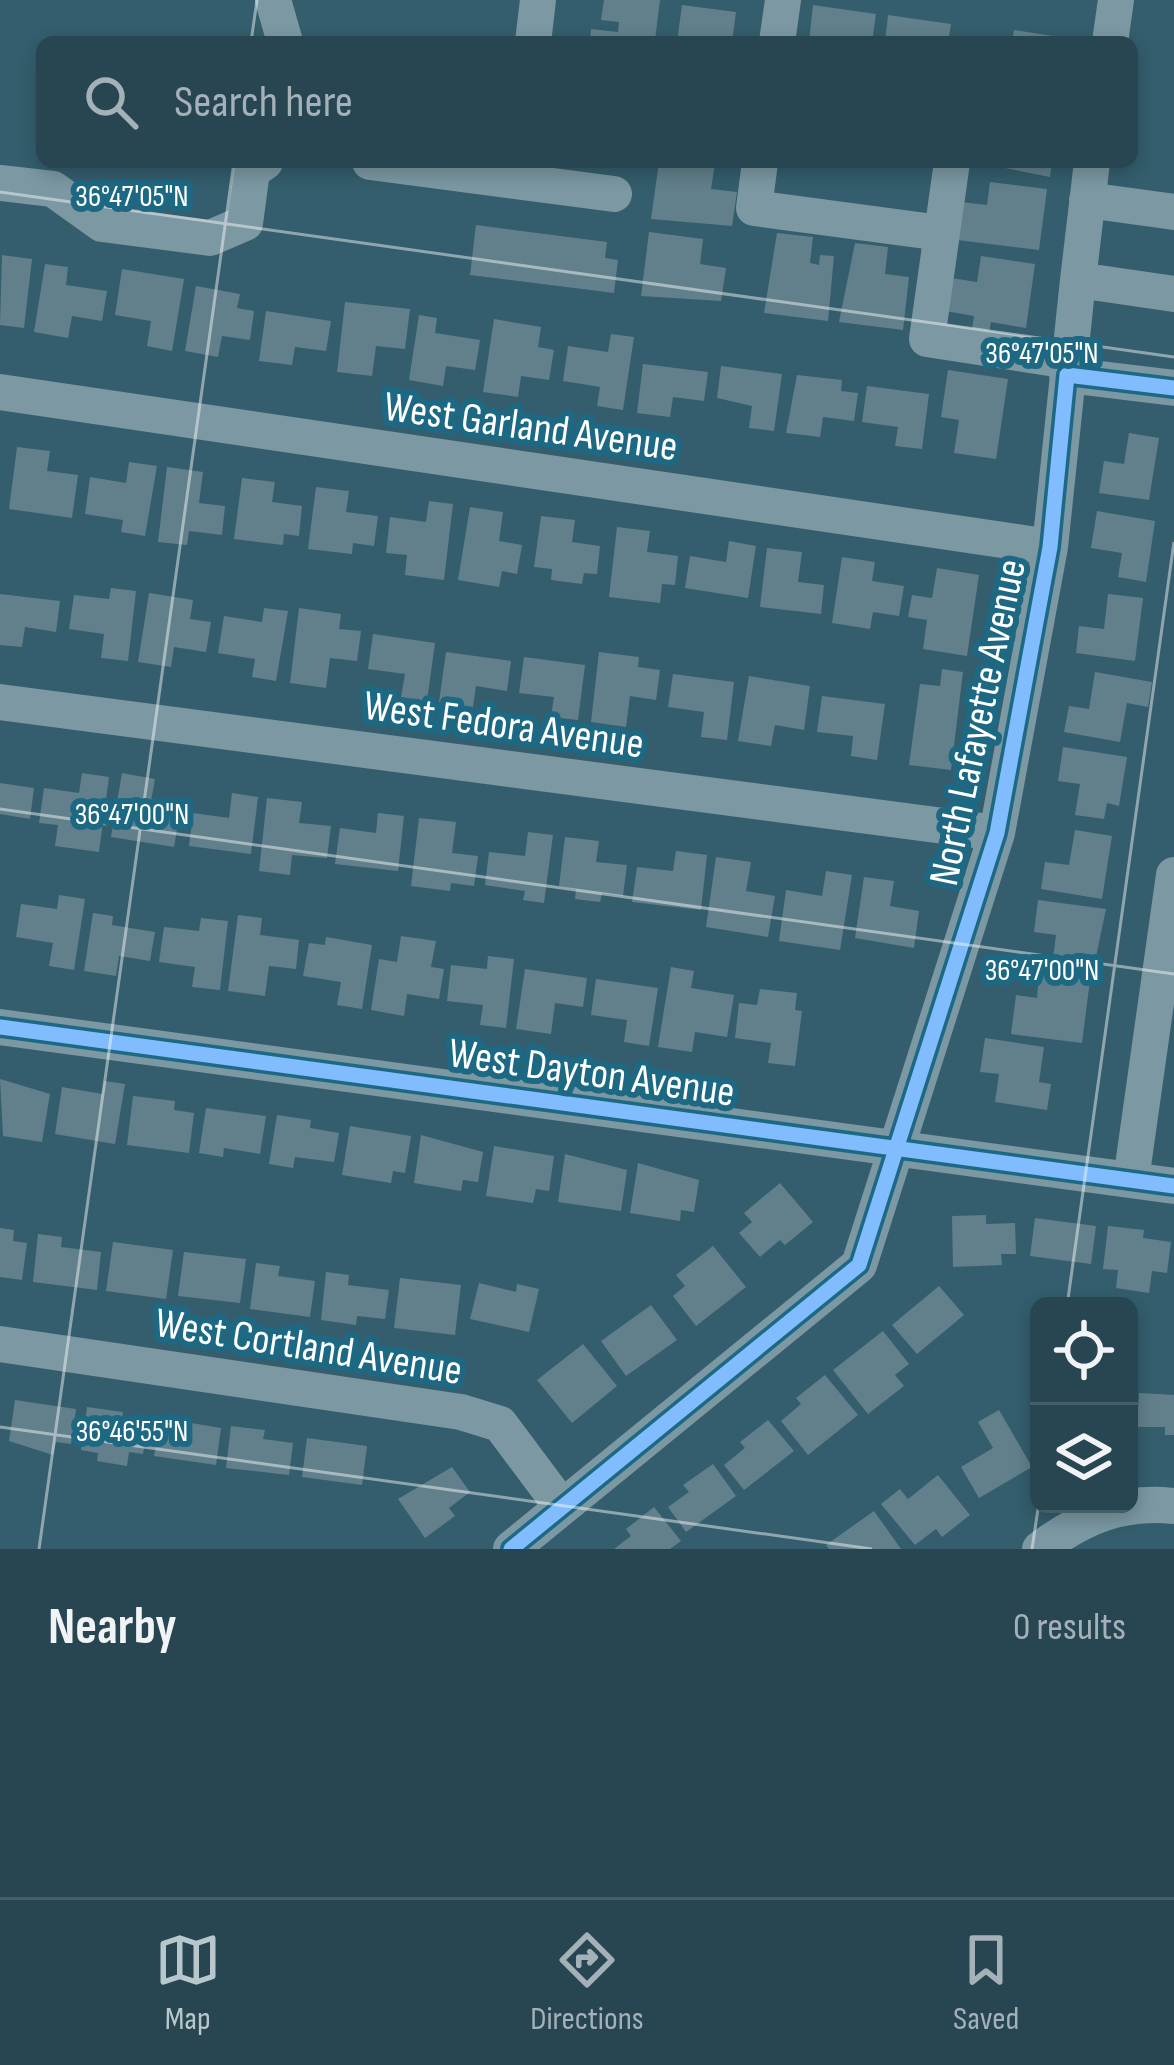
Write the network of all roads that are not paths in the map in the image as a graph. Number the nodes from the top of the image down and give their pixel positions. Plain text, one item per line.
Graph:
1 (272, 0) edge
2 (538, 0) edge
3 (783, 0) edge
4 (1116, 0) edge
5 (284, 36) edge
6 (534, 36) edge
7 (778, 36) edge
8 (1111, 36) edge
9 (256, 168) edge
10 (458, 168) edge
11 (759, 168) edge
12 (951, 168) edge
13 (1091, 168) edge
14 (516, 172) edge
15 (0, 183) edge
16 (614, 194) dead end
17 (1087, 200) junction
18 (1174, 212) edge
19 (941, 233) junction
20 (1078, 280) junction
21 (1174, 294) edge
22 (1068, 368) junction
23 (1174, 388) edge
24 (0, 392) edge
25 (1050, 548) junction
26 (0, 702) edge
27 (997, 833) junction
28 (1174, 875) edge
29 (0, 1027) edge
30 (899, 1150) junction
31 (1131, 1180) junction
32 (1174, 1186) edge
33 (0, 1344) edge
34 (1174, 1506) edge
35 (562, 1507) junction
36 (511, 1549) edge
37 (1040, 1549) edge

1 - 5 street
2 - 6 street
3 - 7 street
4 - 8 street
9 - 15 street
10 - 14 street
11 - 19 street
12 - 19 street
13 - 17 street, North Lafayette Avenue
14 - 16 street
17 - 18 street
17 - 20 street, North Lafayette Avenue
19 - 22 street
20 - 21 street
20 - 22 street, North Lafayette Avenue
22 - 23 street
22 - 25 street, North Lafayette Avenue
24 - 25 street, West Garland Avenue
25 - 27 street, North Lafayette Avenue
26 - 27 street, West Fedora Avenue
27 - 30 street, North Lafayette Avenue
28 - 31 street
29 - 30 street, West Dayton Avenue
30 - 31 street, West Dayton Avenue
30 - 35 street, North Lafayette Avenue
31 - 32 street, West Dayton Avenue
33 - 35 street, West Cortland Avenue
34 - 37 street
35 - 36 street, North Lafayette Avenue

